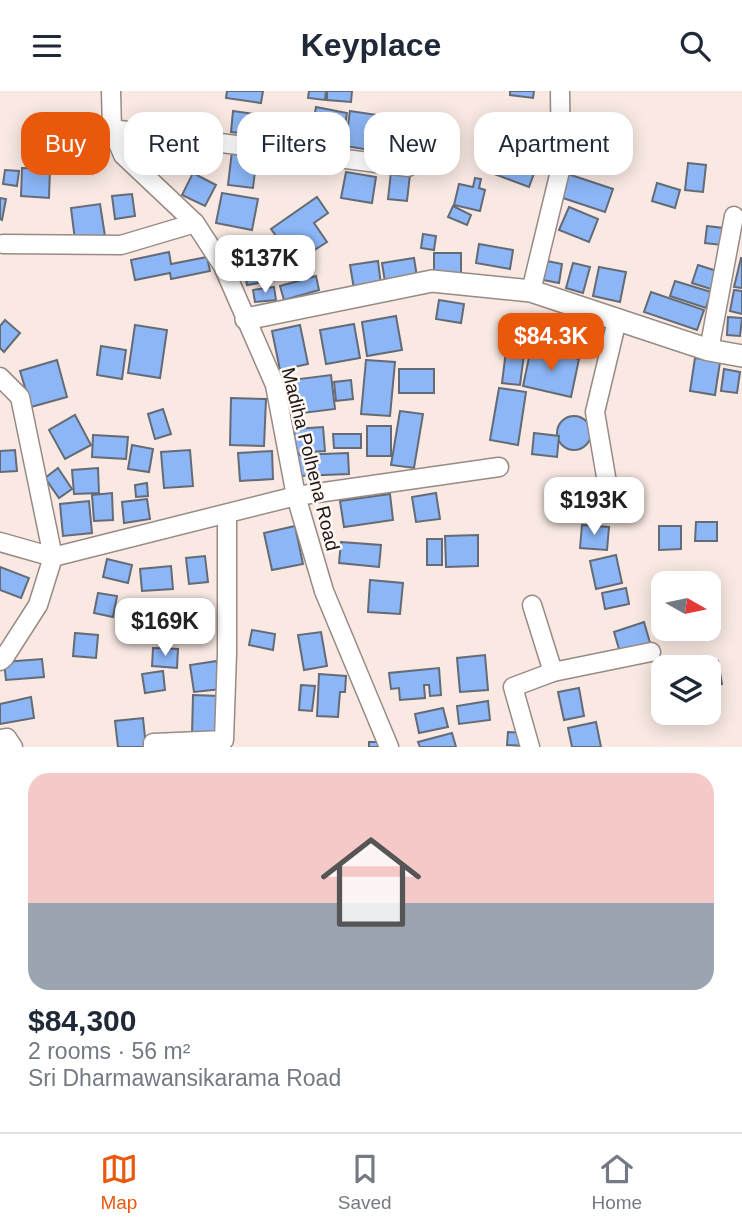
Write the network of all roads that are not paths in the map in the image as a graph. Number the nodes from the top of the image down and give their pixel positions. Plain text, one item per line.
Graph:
1 (111, 91) edge
2 (560, 91) edge
3 (111, 129) junction
4 (364, 161) edge
5 (734, 216) dead end
6 (195, 223) junction
7 (3, 244) dead end
8 (531, 291) junction
9 (246, 319) junction
10 (617, 320) junction
11 (709, 351) junction
12 (742, 356) edge
13 (0, 377) edge
14 (499, 467) dead end
15 (296, 496) junction
16 (612, 512) dead end
17 (227, 514) junction
18 (0, 541) edge
19 (53, 557) junction
20 (532, 605) dead end
21 (651, 652) dead end
22 (0, 661) edge
23 (552, 672) junction
24 (0, 739) edge
25 (13, 747) edge
26 (153, 747) edge
27 (389, 747) edge
28 (530, 747) edge

1 - 3 street, Madiha Polhena Road
2 - 8 street
3 - 4 street
3 - 6 street, Madiha Polhena Road
5 - 11 street
6 - 7 street
6 - 9 street, Madiha Polhena Road
8 - 9 street
8 - 10 street
9 - 15 street, Madiha Polhena Road
10 - 11 street
10 - 16 street
11 - 12 street
13 - 19 street
14 - 15 street
15 - 17 street
15 - 27 street, Madiha Polhena Road
17 - 19 street
17 - 26 street
18 - 19 street
19 - 22 street
20 - 23 street
21 - 23 street
23 - 28 street
24 - 25 street

